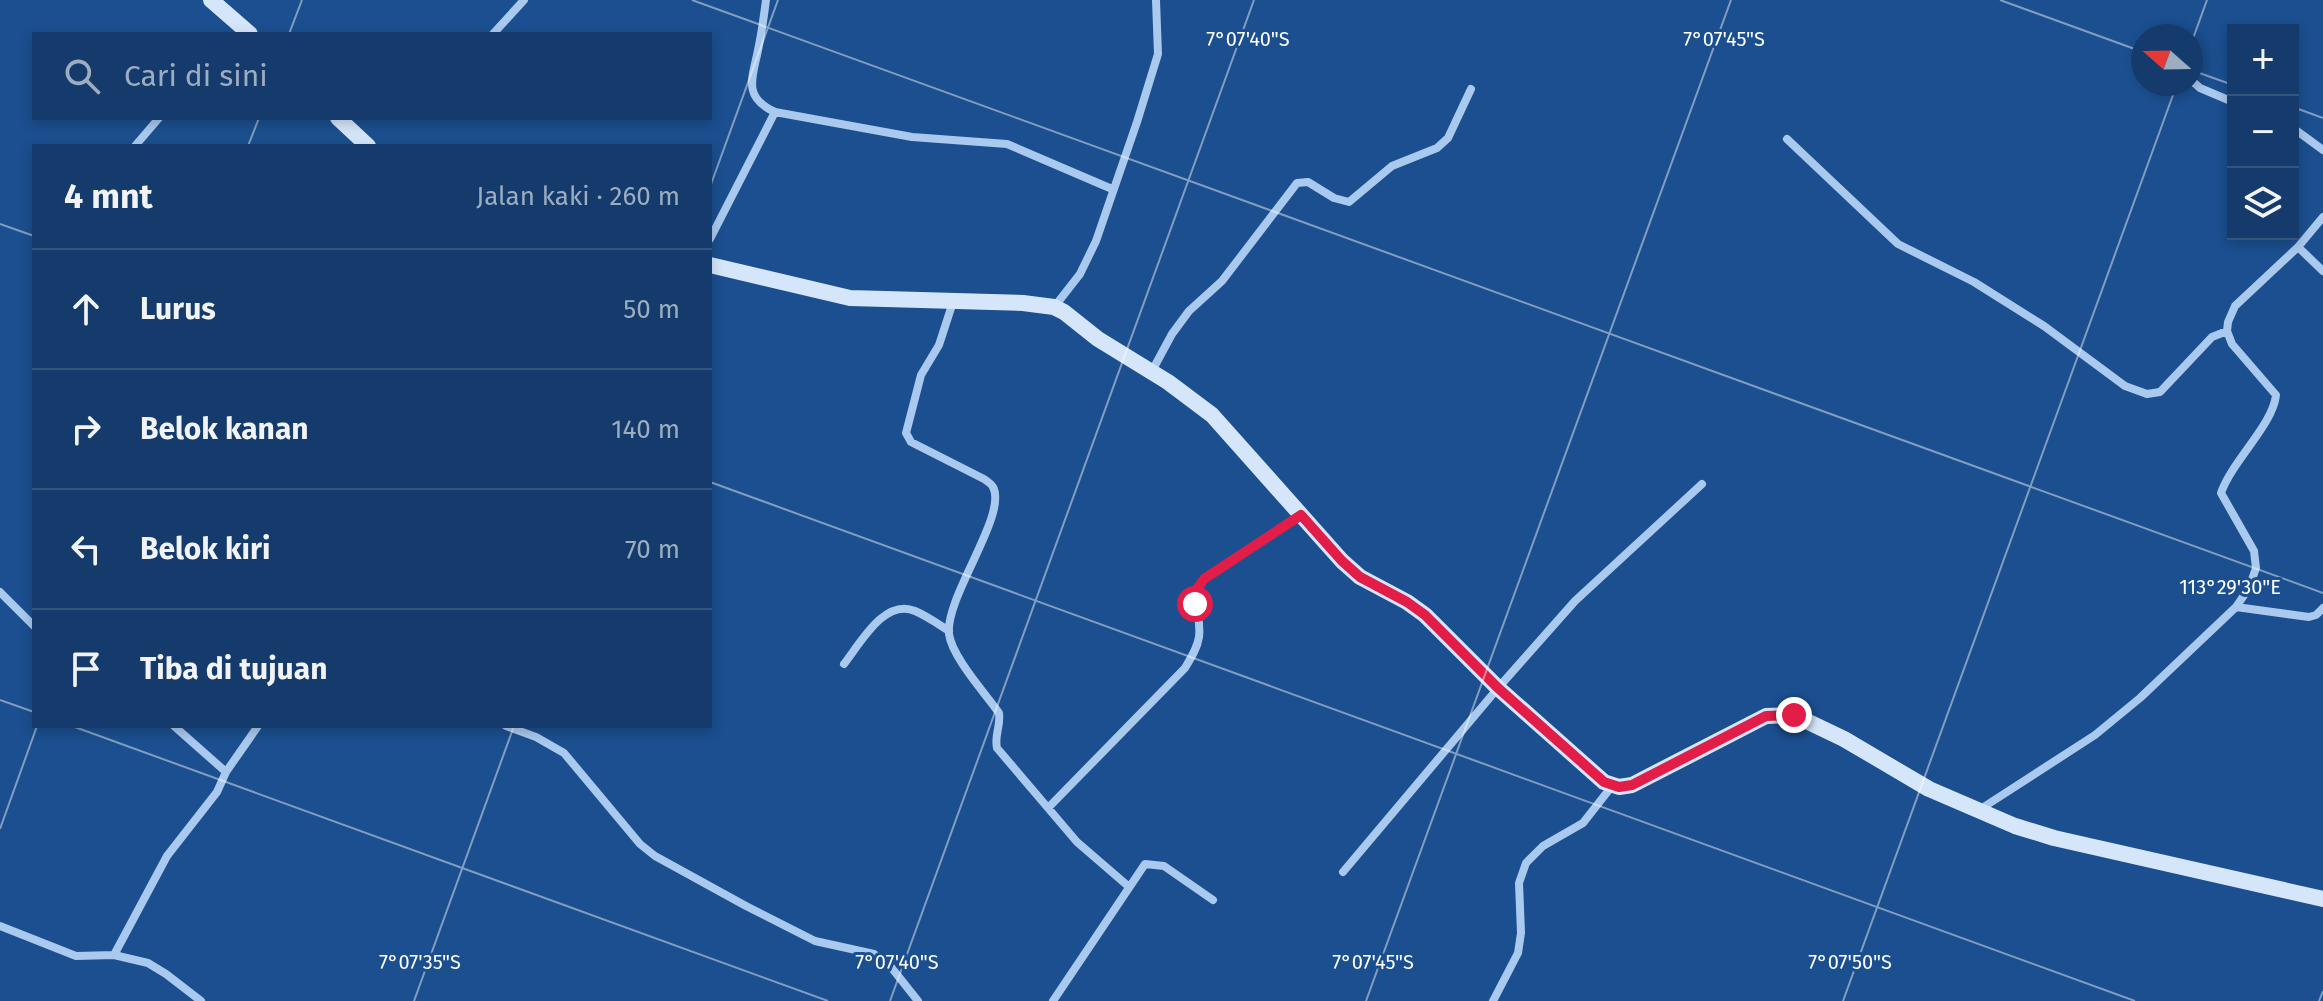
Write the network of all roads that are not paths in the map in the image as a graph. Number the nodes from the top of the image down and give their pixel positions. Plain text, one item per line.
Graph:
1 (211, 0) edge
2 (524, 0) edge
3 (766, 0) edge
4 (1156, 0) edge
5 (240, 28) edge
6 (495, 32) edge
7 (1471, 89) dead end
8 (2203, 89) edge
9 (2227, 99) edge
10 (775, 112) junction
11 (157, 120) edge
12 (340, 120) edge
13 (2299, 132) edge
14 (1787, 139) dead end
15 (137, 144) edge
16 (366, 144) edge
17 (2323, 150) edge
18 (1112, 189) junction
19 (2323, 217) edge
20 (712, 235) edge
21 (2298, 247) junction
22 (712, 266) edge
23 (2323, 271) edge
24 (953, 302) junction
25 (1054, 307) junction
26 (2227, 331) junction
27 (1152, 371) junction
28 (1702, 484) dead end
29 (1301, 515) junction
30 (0, 592) edge
31 (2236, 607) junction
32 (2323, 608) edge
33 (32, 624) edge
34 (949, 631) junction
35 (844, 664) dead end
36 (1498, 688) junction
37 (176, 728) edge
38 (257, 728) edge
39 (511, 728) edge
40 (226, 772) junction
41 (1613, 785) junction
42 (1048, 808) junction
43 (1978, 810) junction
44 (1343, 872) dead end
45 (1128, 886) junction
46 (2323, 899) edge
47 (1213, 900) dead end
48 (0, 926) edge
49 (114, 955) junction
50 (201, 1001) edge
51 (918, 1001) edge
52 (1053, 1001) edge
53 (1493, 1001) edge

1 - 5 street
2 - 6 street
3 - 10 street
4 - 18 street
7 - 27 street
8 - 9 street
10 - 18 street
10 - 20 street
11 - 15 street
12 - 16 street
13 - 17 street
14 - 26 street
18 - 25 street
19 - 21 street
21 - 23 street
21 - 26 street
22 - 24 street
24 - 25 street
24 - 34 street
25 - 27 street
26 - 31 street
27 - 29 street
28 - 36 street
29 - 36 street
29 - 42 street
30 - 33 street
31 - 32 street
31 - 43 street
34 - 35 street
34 - 42 street
36 - 41 street
36 - 44 street
37 - 40 street
38 - 40 street
39 - 51 street
40 - 49 street
41 - 43 street
41 - 53 street
42 - 45 street
43 - 46 street
45 - 47 street
45 - 52 street
48 - 49 street
49 - 50 street

